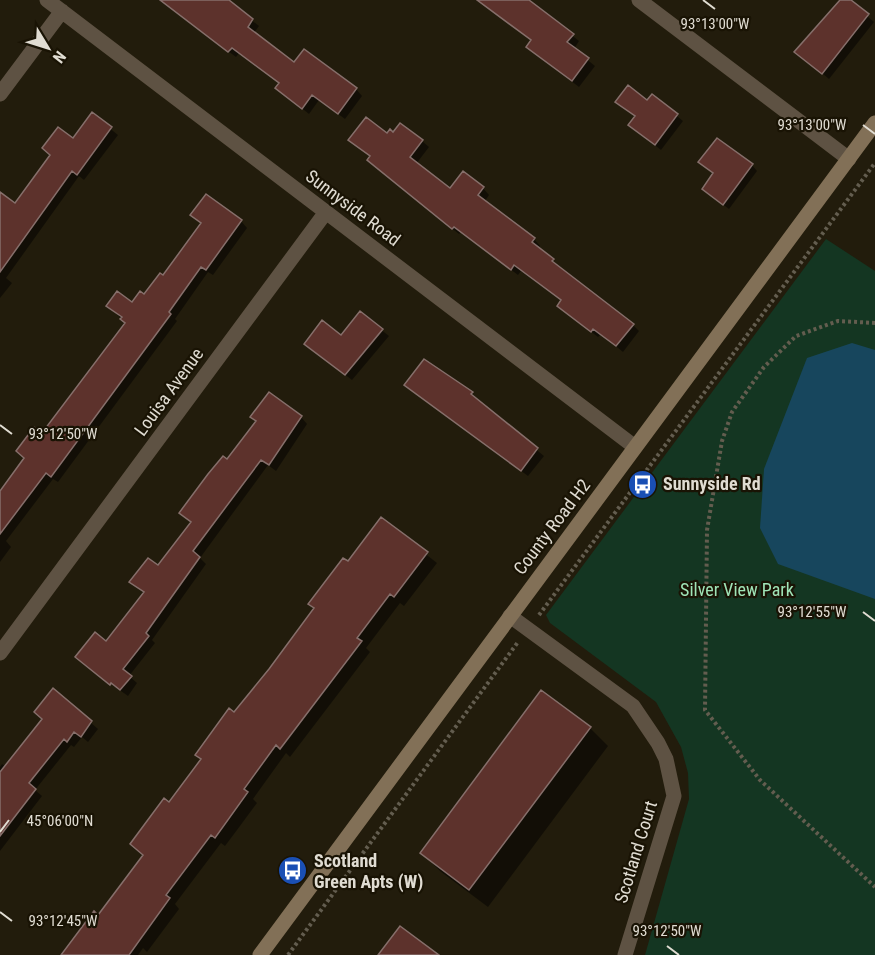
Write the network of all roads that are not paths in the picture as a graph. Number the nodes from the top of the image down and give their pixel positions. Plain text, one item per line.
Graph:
1 (47, 0) edge
2 (639, 0) edge
3 (62, 11) junction
4 (0, 94) edge
5 (875, 123) edge
6 (849, 159) junction
7 (326, 212) junction
8 (635, 447) junction
9 (510, 616) junction
10 (0, 654) edge
11 (260, 955) edge
12 (625, 955) edge

1 - 3 street, Sunnyside Road
2 - 6 street
3 - 4 street
3 - 7 street, Sunnyside Road
5 - 6 street, County Road H2
6 - 8 street, County Road H2
7 - 8 street, Sunnyside Road
7 - 10 street, Louisa Avenue
8 - 9 street, County Road H2
9 - 11 street, County Road H2
9 - 12 street, Scotland Court

